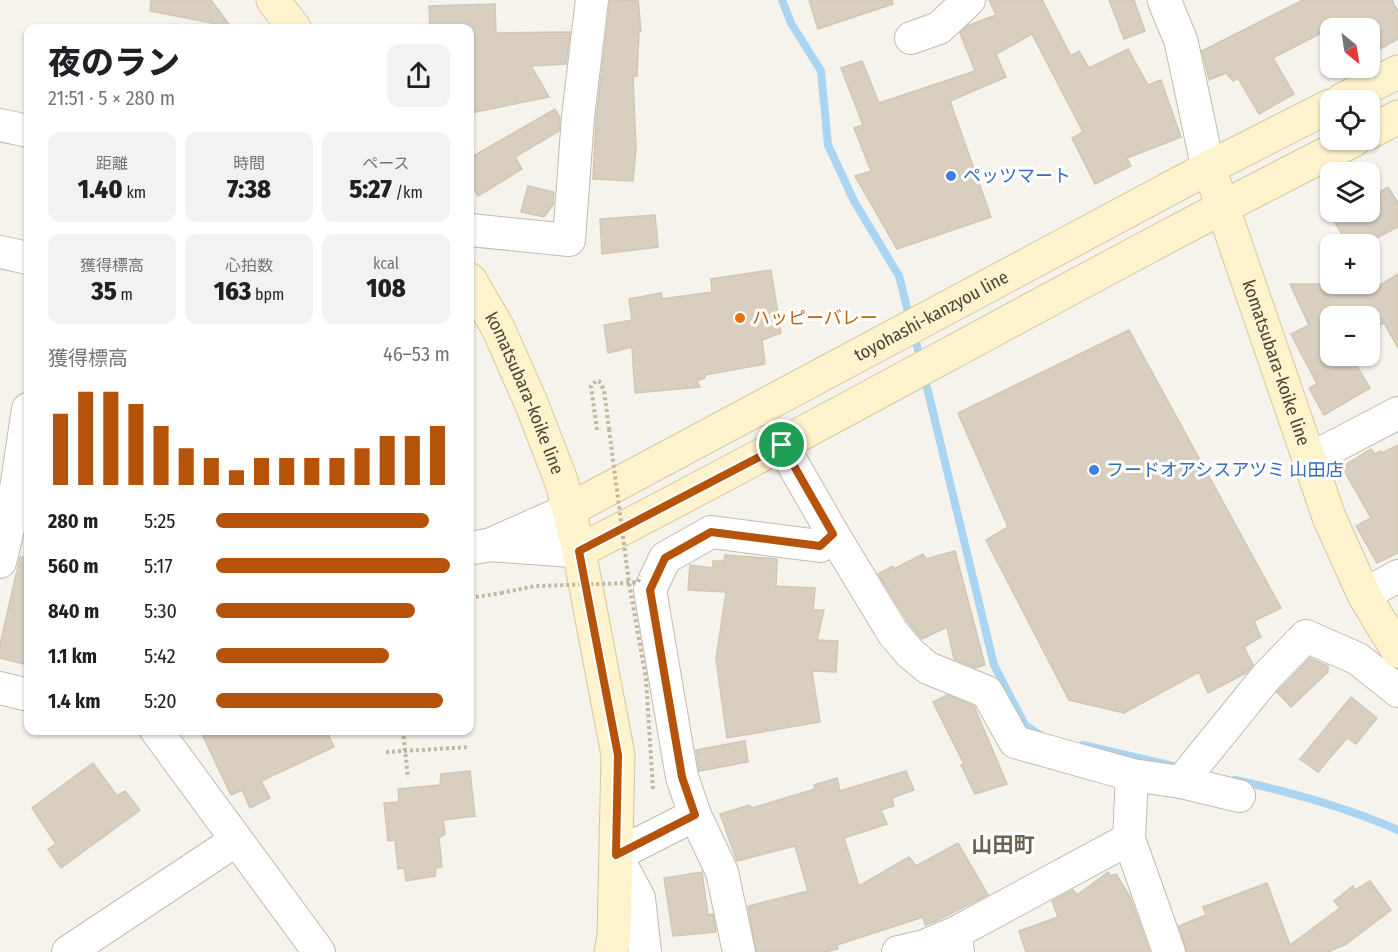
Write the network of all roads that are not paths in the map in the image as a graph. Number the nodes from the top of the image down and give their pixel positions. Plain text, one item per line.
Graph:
1 (273, 0) edge
2 (592, 0) edge
3 (969, 0) edge
4 (1164, 0) edge
5 (291, 24) edge
6 (911, 38) dead end
7 (1398, 72) edge
8 (1362, 90) edge
9 (1320, 111) edge
10 (1398, 117) edge
11 (0, 125) edge
12 (1380, 127) edge
13 (24, 130) edge
14 (1334, 150) edge
15 (1208, 168) junction
16 (1224, 206) junction
17 (474, 230) edge
18 (0, 252) edge
19 (24, 257) edge
20 (474, 287) edge
21 (1398, 413) edge
22 (24, 438) edge
23 (782, 445) junction
24 (1308, 460) junction
25 (14, 510) edge
26 (569, 510) junction
27 (833, 534) junction
28 (480, 546) edge
29 (579, 551) junction
30 (0, 562) edge
31 (1398, 576) edge
32 (1364, 595) junction
33 (1398, 651) edge
34 (0, 688) edge
35 (1398, 691) edge
36 (24, 694) edge
37 (160, 735) edge
38 (1189, 772) junction
39 (1132, 775) junction
40 (1239, 796) dead end
41 (695, 815) junction
42 (1129, 839) junction
43 (235, 840) junction
44 (616, 855) junction
45 (956, 943) edge
46 (68, 952) edge
47 (319, 952) edge
48 (611, 952) edge
49 (645, 952) edge
50 (739, 952) edge
51 (898, 952) edge
52 (1168, 952) edge

1 - 5 main road
2 - 17 street
3 - 6 street
4 - 15 street
7 - 8 main road
9 - 15 main road, toyohashi-kanzyou line
10 - 12 main road
11 - 13 street
14 - 16 main road
15 - 16 main road, komatsubara-koike line
15 - 26 main road, toyohashi-kanzyou line
16 - 23 main road
16 - 24 main road, komatsubara-koike line
18 - 19 street
20 - 26 main road, komatsubara-koike line
21 - 24 street
22 - 25 street
23 - 27 street
23 - 29 main road
24 - 32 main road, komatsubara-koike line
25 - 30 street
26 - 28 street
26 - 29 main road
27 - 39 street
27 - 41 street
28 - 29 street
29 - 44 main road
31 - 32 street
32 - 33 main road, komatsubara-koike line
34 - 36 street
35 - 38 street
37 - 43 street
38 - 39 street
38 - 40 street
39 - 42 street
41 - 44 street
41 - 50 street
42 - 45 street
42 - 52 street
43 - 46 street
43 - 47 street
44 - 48 main road
44 - 49 street
45 - 51 street

